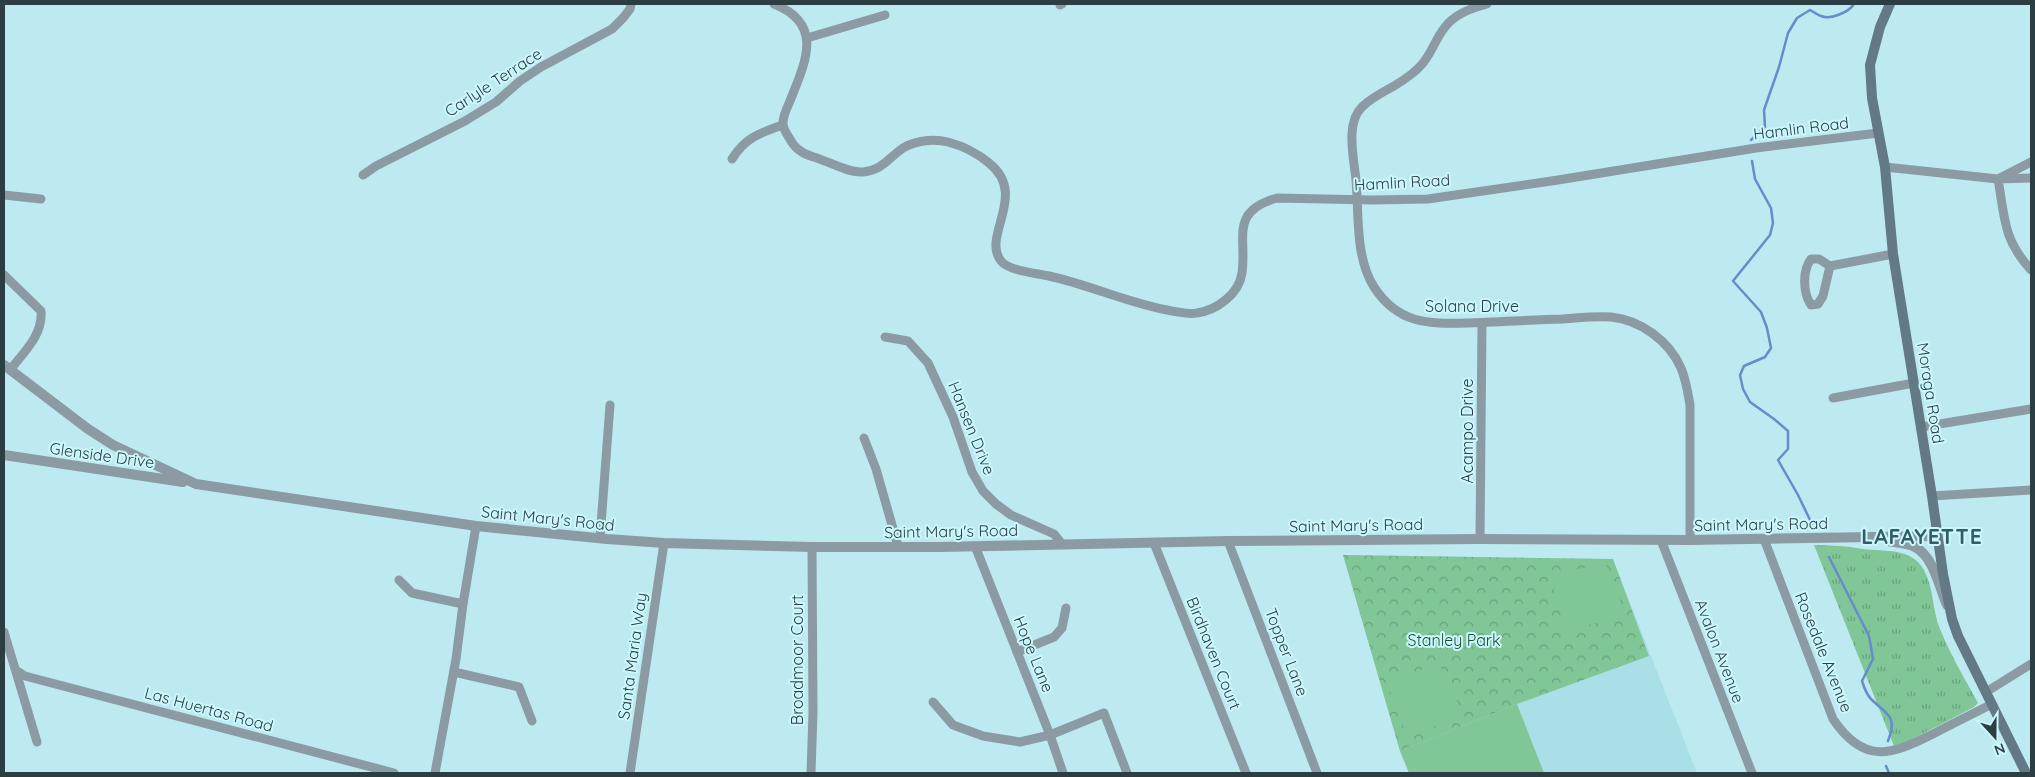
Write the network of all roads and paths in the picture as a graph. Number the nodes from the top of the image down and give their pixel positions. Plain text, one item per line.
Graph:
1 (631, 4) edge
2 (774, 4) edge
3 (1487, 4) edge
4 (1890, 4) edge
5 (885, 15) dead end
6 (808, 38) junction
7 (783, 125) junction
8 (1878, 133) junction
9 (732, 159) dead end
10 (2031, 162) edge
11 (1885, 167) junction
12 (363, 175) dead end
13 (2031, 178) edge
14 (1998, 179) junction
15 (4, 195) edge
16 (41, 199) dead end
17 (1358, 200) junction
18 (1894, 254) junction
19 (1830, 266) junction
20 (2031, 270) edge
21 (4, 275) edge
22 (1482, 323) junction
23 (884, 337) dead end
24 (7, 367) edge
25 (1914, 383) junction
26 (1833, 398) dead end
27 (610, 405) dead end
28 (2031, 409) edge
29 (1921, 427) junction
30 (864, 438) dead end
31 (4, 455) edge
32 (196, 484) junction
33 (2031, 490) edge
34 (1932, 496) junction
35 (476, 526) junction
36 (1864, 536) junction
37 (1937, 536) junction
38 (600, 538) junction
39 (1480, 539) junction
40 (1764, 539) junction
41 (1661, 540) junction
42 (1690, 540) junction
43 (1228, 541) junction
44 (664, 543) junction
45 (1154, 543) junction
46 (1062, 544) junction
47 (898, 546) junction
48 (975, 546) junction
49 (812, 547) junction
50 (399, 580) dead end
51 (463, 604) junction
52 (1066, 608) dead end
53 (1952, 618) junction
54 (4, 632) edge
55 (1017, 652) junction
56 (2031, 664) edge
57 (17, 671) junction
58 (454, 672) junction
59 (1986, 692) junction
60 (933, 702) dead end
61 (1992, 704) junction
62 (532, 720) dead end
63 (1050, 734) junction
64 (38, 742) dead end
65 (394, 773) edge
66 (435, 773) edge
67 (630, 773) edge
68 (811, 773) edge
69 (1063, 773) edge
70 (1127, 773) edge
71 (1246, 773) edge
72 (1317, 773) edge
73 (1752, 773) edge
74 (2026, 773) edge

1 - 12 street, Carlyle Terrace
2 - 6 street
3 - 17 street, Solana Drive
4 - 8 main road, Moraga Road
5 - 6 street
6 - 7 street
7 - 9 street
7 - 17 street, Hamlin Road
8 - 11 main road, Moraga Road
8 - 17 street, Hamlin Road
10 - 14 street
11 - 14 street
11 - 18 main road, Moraga Road
13 - 14 street
14 - 20 street
15 - 16 street
17 - 22 street, Solana Drive
18 - 19 street
18 - 25 main road, Moraga Road
19 - 19 street
21 - 24 street
22 - 39 street, Acampo Drive
22 - 42 street, Solana Drive
23 - 46 street, Hansen Drive
24 - 32 street, Saint Mary's Road
25 - 26 street
25 - 29 main road, Moraga Road
27 - 38 street
28 - 29 street
29 - 34 main road, Moraga Road
30 - 47 street
31 - 32 street, Glenside Drive
32 - 35 street, Saint Mary's Road
33 - 34 street
34 - 37 main road, Moraga Road
35 - 38 street, Saint Mary's Road
35 - 51 street
36 - 37 street, Saint Mary's Road
36 - 40 street, Saint Mary's Road
36 - 53 street
37 - 53 main road, Moraga Road
38 - 44 street, Saint Mary's Road
39 - 41 street, Saint Mary's Road
39 - 43 street, Saint Mary's Road
40 - 42 street, Saint Mary's Road
40 - 61 street, Rosedale Avenue
41 - 42 street, Saint Mary's Road
41 - 73 street, Avalon Avenue
43 - 45 street, Saint Mary's Road
43 - 72 street, Topper Lane
44 - 49 street, Saint Mary's Road
44 - 67 street, Santa Maria Way
45 - 46 street, Saint Mary's Road
45 - 71 street, Birdhaven Court
46 - 48 street, Saint Mary's Road
47 - 48 street, Saint Mary's Road
47 - 49 street, Saint Mary's Road
48 - 55 street, Hope Lane
49 - 68 street, Broadmoor Court
50 - 51 street
51 - 58 street
52 - 55 street
53 - 59 main road, Moraga Road
54 - 57 street
55 - 63 street, Hope Lane
56 - 59 street
57 - 64 street
57 - 65 street, Las Huertas Road
58 - 62 street
58 - 66 street
59 - 61 main road, Moraga Road
60 - 63 street
61 - 74 main road, Moraga Road
63 - 69 street, Hope Lane
63 - 70 street

